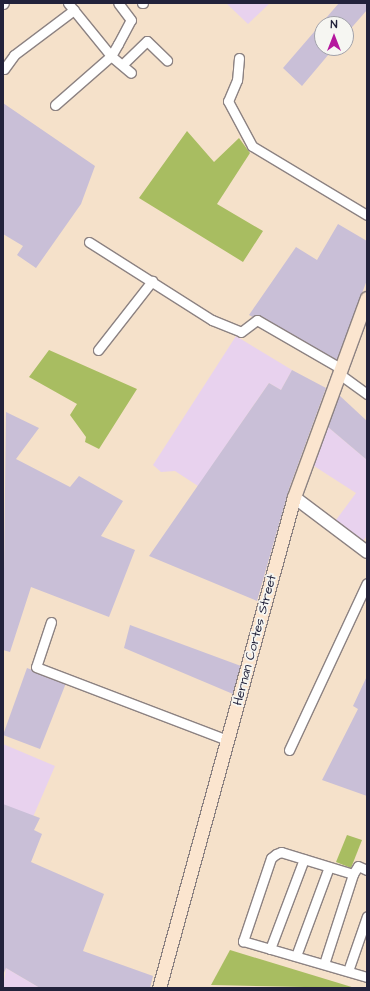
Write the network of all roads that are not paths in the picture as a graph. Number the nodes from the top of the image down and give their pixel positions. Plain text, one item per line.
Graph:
1 (118, 3) edge
2 (71, 6) edge
3 (111, 56) junction
4 (239, 58) dead end
5 (167, 60) dead end
6 (123, 64) junction
7 (4, 69) edge
8 (131, 73) dead end
9 (55, 105) dead end
10 (367, 214) edge
11 (89, 242) dead end
12 (152, 281) junction
13 (367, 298) edge
14 (98, 350) dead end
15 (339, 370) junction
16 (367, 394) edge
17 (294, 497) junction
18 (367, 552) edge
19 (367, 583) edge
20 (51, 622) dead end
21 (227, 740) junction
22 (289, 750) dead end
23 (304, 859) junction
24 (330, 867) junction
25 (367, 870) edge
26 (353, 874) junction
27 (367, 916) edge
28 (270, 949) junction
29 (296, 956) junction
30 (324, 964) junction
31 (348, 971) junction
32 (367, 977) edge
33 (159, 988) edge

1 - 3 street
2 - 3 street
2 - 7 street
3 - 6 street
3 - 9 street
4 - 10 street
5 - 6 street
6 - 8 street
11 - 12 street
12 - 14 street
12 - 15 street
13 - 15 main road, Hernan Cortes Street
15 - 16 street
15 - 17 main road, Hernan Cortes Street
17 - 18 street
17 - 21 main road, Hernan Cortes Street
19 - 22 street
20 - 21 street
21 - 33 main road, Hernan Cortes Street
23 - 24 street
23 - 28 street
23 - 28 street
24 - 26 street
24 - 29 street
25 - 26 street
26 - 30 street
27 - 31 street
28 - 29 street
29 - 30 street
30 - 31 street
31 - 32 street

